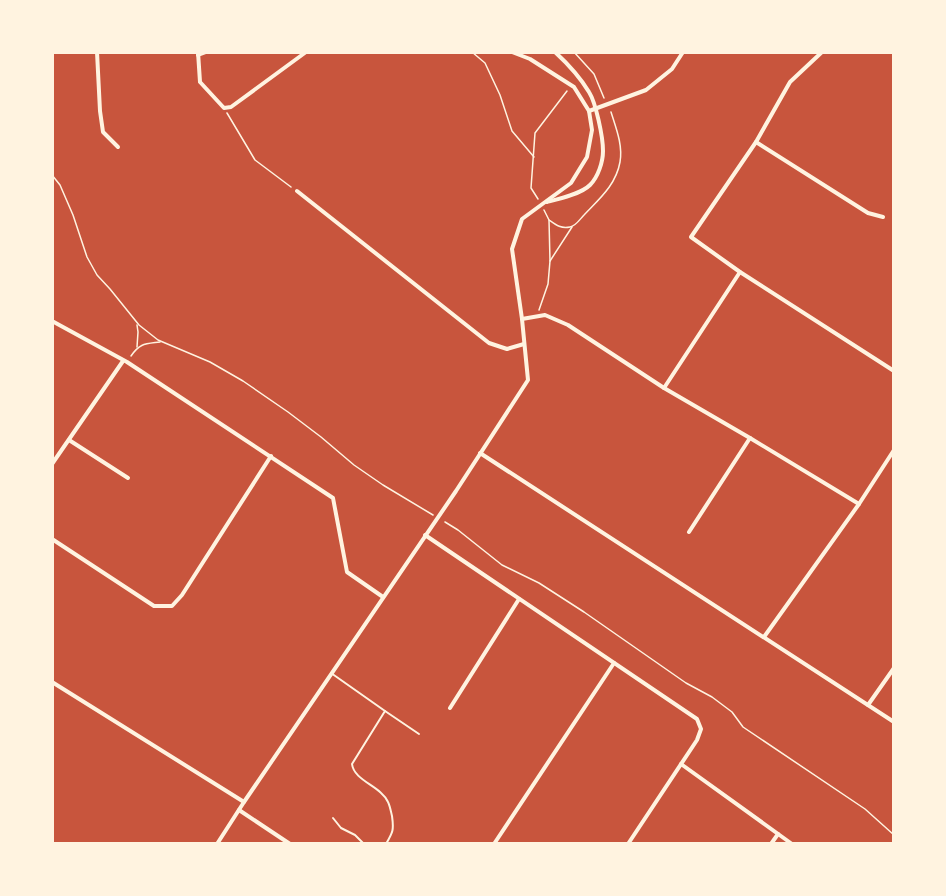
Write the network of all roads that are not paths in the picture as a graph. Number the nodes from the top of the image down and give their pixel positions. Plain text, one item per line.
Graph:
1 (97, 52) edge
2 (206, 52) edge
3 (306, 52) edge
4 (512, 52) edge
5 (555, 52) edge
6 (683, 52) edge
7 (822, 52) edge
8 (198, 54) edge
9 (596, 108) junction
10 (589, 111) junction
11 (756, 142) junction
12 (118, 147) dead end
13 (297, 191) road end
14 (545, 202) junction
15 (883, 217) dead end
16 (740, 272) junction
17 (522, 319) junction
18 (52, 321) edge
19 (524, 344) junction
20 (125, 361) junction
21 (894, 371) edge
22 (664, 388) junction
23 (750, 438) junction
24 (69, 440) junction
25 (894, 450) edge
26 (480, 453) junction
27 (272, 456) junction
28 (52, 464) edge
29 (128, 478) dead end
30 (859, 504) junction
31 (689, 532) dead end
32 (425, 535) junction
33 (52, 539) edge
34 (383, 597) junction
35 (519, 599) junction
36 (764, 637) junction
37 (614, 663) junction
38 (894, 668) edge
39 (331, 673) junction
40 (52, 682) edge
41 (868, 705) junction
42 (450, 708) dead end
43 (385, 711) junction
44 (894, 722) edge
45 (419, 734) dead end
46 (681, 764) junction
47 (244, 802) junction
48 (239, 810) junction
49 (333, 818) dead end
50 (778, 834) junction
51 (218, 843) edge
52 (290, 843) edge
53 (364, 843) edge
54 (386, 843) edge
55 (494, 843) edge
56 (628, 843) edge
57 (771, 843) edge
58 (792, 843) edge

1 - 12 street
2 - 8 street
3 - 8 street
4 - 10 street
5 - 9 street
6 - 9 street
7 - 11 street
9 - 10 street
9 - 14 street
10 - 14 street
11 - 15 street
11 - 16 street
13 - 19 street
14 - 17 street
16 - 21 street
16 - 22 street
17 - 19 street
17 - 22 street
18 - 20 street
19 - 26 street
20 - 24 street
20 - 27 street
22 - 23 street
23 - 30 street
23 - 31 street
24 - 28 street
24 - 29 street
25 - 30 street
26 - 32 street
26 - 36 street
27 - 33 street
27 - 34 street
30 - 36 street
32 - 34 street
32 - 35 street
34 - 39 street
35 - 37 street
35 - 42 street
36 - 41 street
37 - 46 street
37 - 55 street
38 - 41 street
39 - 43 lane
39 - 47 street
40 - 47 street
41 - 44 street
43 - 45 lane
43 - 54 lane
46 - 50 street
46 - 56 street
47 - 48 street
48 - 51 street
48 - 52 street
49 - 53 lane
50 - 57 street
50 - 58 street

